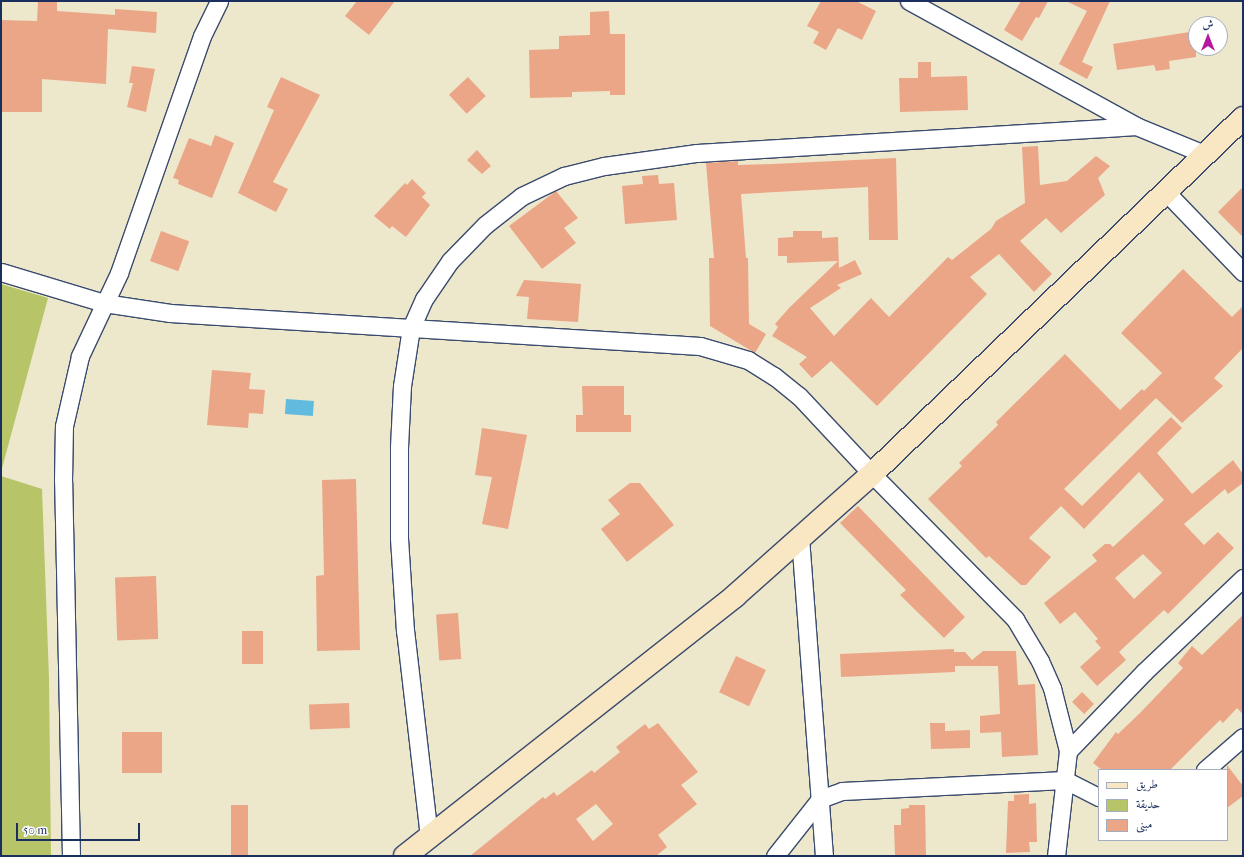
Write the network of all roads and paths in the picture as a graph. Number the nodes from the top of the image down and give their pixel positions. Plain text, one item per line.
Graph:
1 (219, 1) edge
2 (909, 1) edge
3 (1243, 118) edge
4 (1136, 126) junction
5 (1204, 154) junction
6 (1166, 192) junction
7 (1, 272) edge
8 (1243, 272) edge
9 (104, 303) junction
10 (411, 328) junction
11 (872, 474) junction
12 (800, 537) junction
13 (1243, 578) edge
14 (1243, 737) edge
15 (1068, 751) junction
16 (1206, 769) edge
17 (1065, 780) junction
18 (1098, 796) edge
19 (820, 798) junction
20 (429, 837) junction
21 (71, 856) edge
22 (405, 856) edge
23 (776, 856) edge
24 (824, 856) edge
25 (1056, 856) edge

1 - 9 street
2 - 4 street
3 - 5 main road
4 - 5 street
4 - 10 street
5 - 6 main road
6 - 8 street
6 - 11 main road
7 - 9 street
9 - 10 street
9 - 21 street
10 - 11 street
10 - 20 street
11 - 12 main road
11 - 15 street
12 - 19 street
12 - 20 main road
13 - 15 street
14 - 16 street
15 - 17 street
17 - 18 street
17 - 19 street
17 - 25 street
19 - 23 street
19 - 24 street
20 - 22 main road

